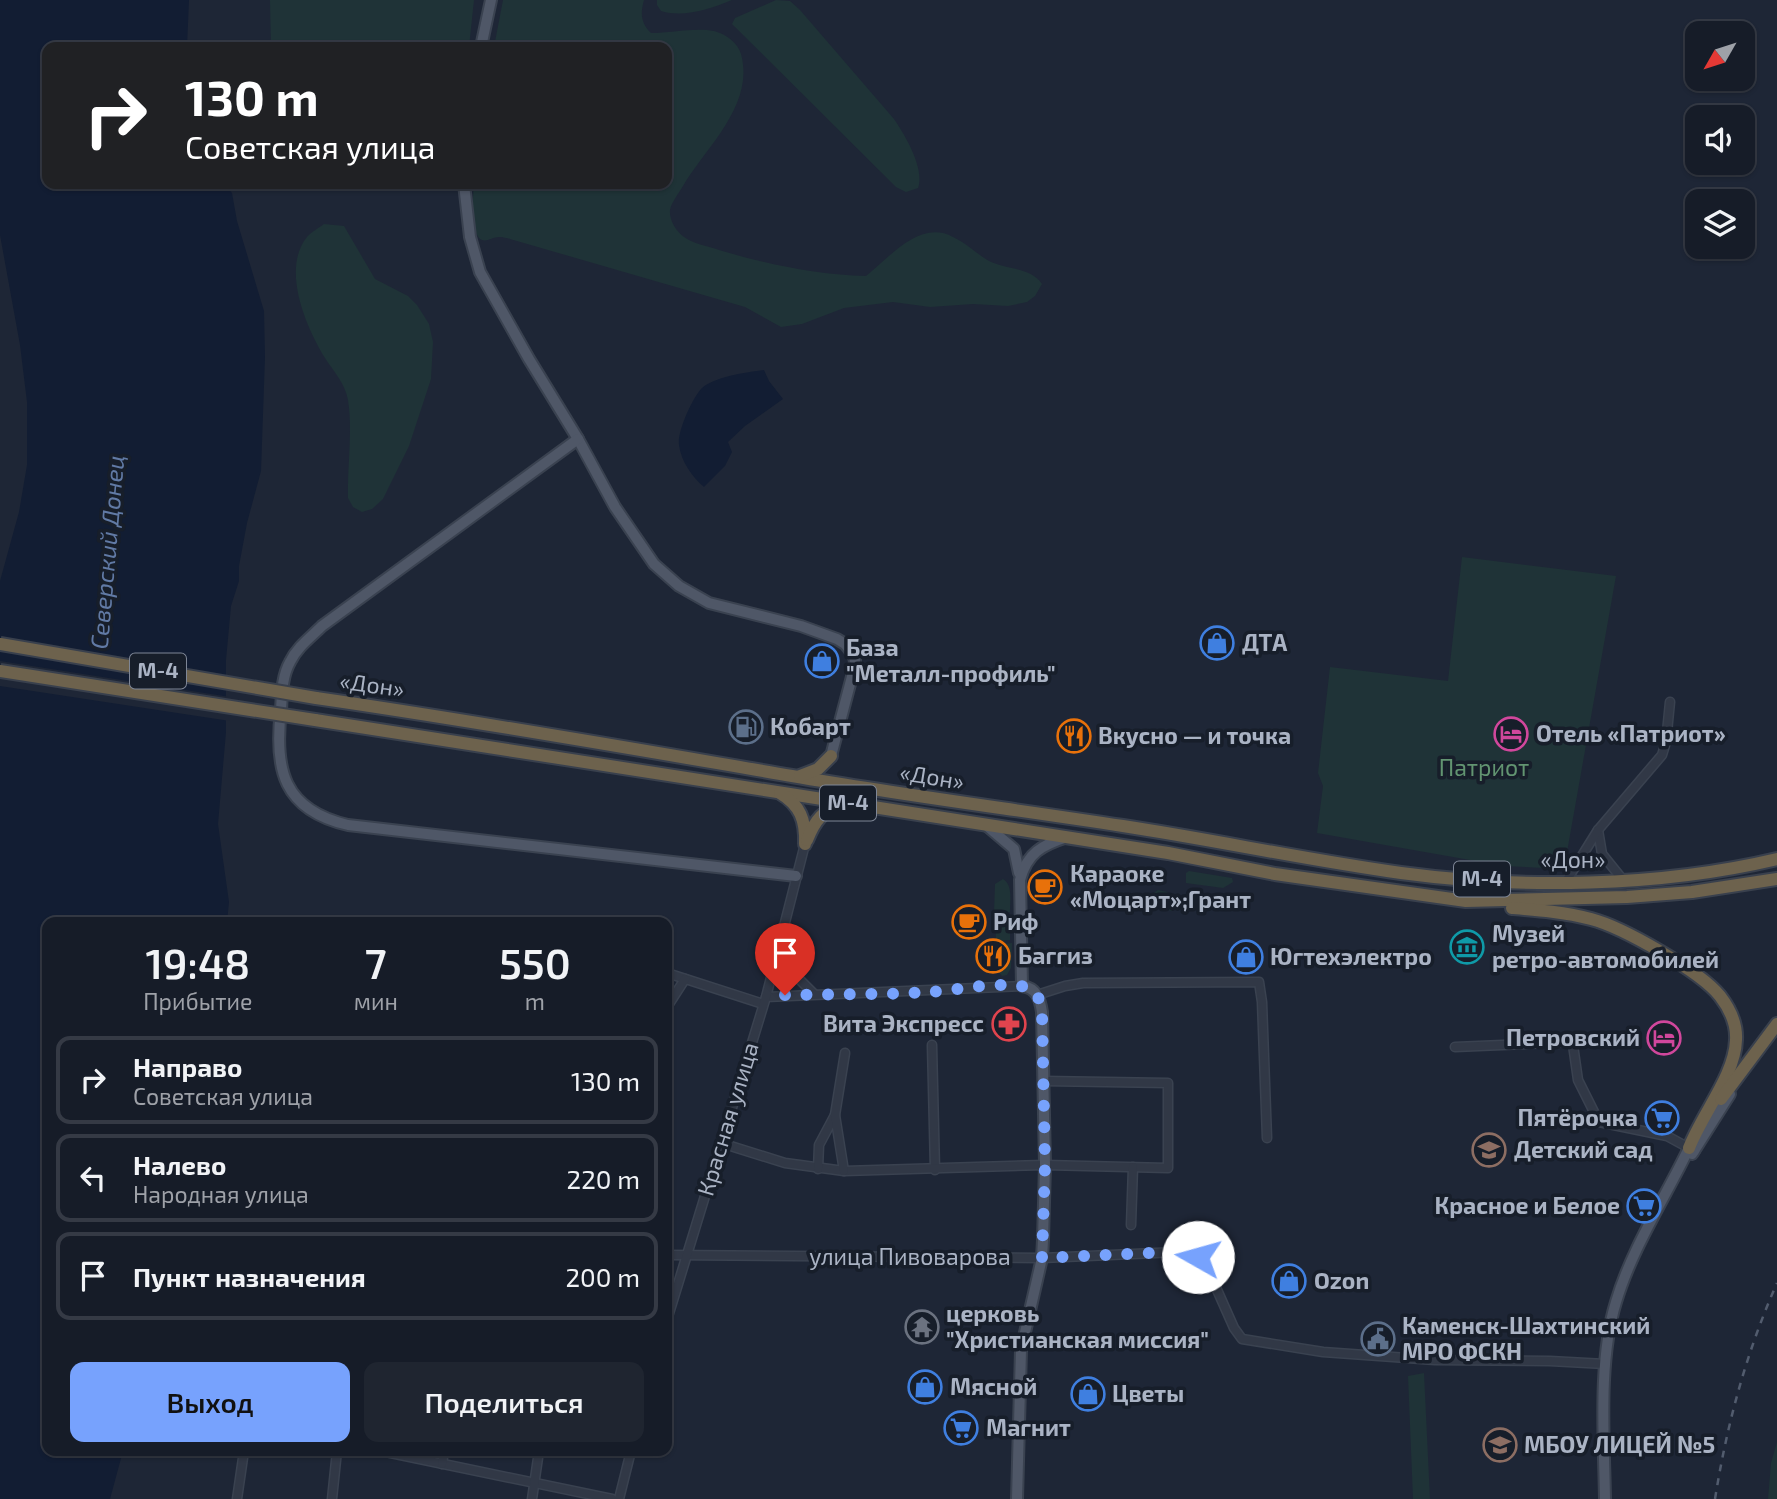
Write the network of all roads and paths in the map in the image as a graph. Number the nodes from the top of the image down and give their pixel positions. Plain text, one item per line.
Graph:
1 (491, 0) edge
2 (482, 42) edge
3 (465, 189) edge
4 (578, 439) junction
5 (0, 644) edge
6 (0, 671) edge
7 (1670, 702) dead end
8 (831, 756) junction
9 (796, 777) junction
10 (851, 785) junction
11 (776, 791) junction
12 (846, 803) junction
13 (987, 825) junction
14 (1598, 830) junction
15 (1067, 837) junction
16 (805, 844) junction
17 (1777, 859) edge
18 (796, 876) junction
19 (1777, 879) edge
20 (1020, 880) junction
21 (1623, 880) junction
22 (1565, 883) junction
23 (1466, 901) junction
24 (779, 945) junction
25 (672, 975) edge
26 (685, 979) junction
27 (1031, 990) junction
28 (814, 994) junction
29 (672, 999) edge
30 (764, 1001) junction
31 (1777, 1024) edge
32 (1777, 1031) edge
33 (1777, 1037) edge
34 (932, 1045) dead end
35 (1455, 1047) dead end
36 (845, 1053) dead end
37 (1752, 1066) junction
38 (1044, 1081) junction
39 (835, 1115) junction
40 (1267, 1138) dead end
41 (722, 1143) junction
42 (1692, 1149) junction
43 (1045, 1165) junction
44 (1133, 1167) junction
45 (818, 1169) junction
46 (935, 1170) junction
47 (844, 1171) junction
48 (1131, 1226) dead end
49 (672, 1256) edge
50 (685, 1257) junction
51 (1042, 1258) junction
52 (672, 1302) edge
53 (1605, 1364) junction
54 (243, 1456) edge
55 (336, 1456) edge
56 (404, 1456) edge
57 (443, 1456) edge
58 (539, 1456) edge
59 (630, 1456) edge
60 (442, 1464) junction
61 (535, 1482) junction
62 (237, 1499) edge
63 (332, 1499) edge
64 (532, 1499) edge
65 (612, 1499) edge
66 (619, 1499) edge
67 (1017, 1499) edge
68 (1605, 1499) edge

1 - 2 main road
3 - 4 main road
4 - 8 main road
4 - 18 main road
5 - 9 highway, «Дон» / М-4, bridge
6 - 11 highway, «Дон» / М-4, bridge
7 - 14 street
8 - 9 highway
8 - 10 highway
9 - 10 highway, «Дон» / М-4
10 - 22 highway, «Дон» / М-4
11 - 12 highway, «Дон» / М-4
11 - 16 highway
12 - 13 highway, «Дон» / М-4
12 - 16 highway
13 - 15 highway, «Дон» / М-4
13 - 20 main road
14 - 21 street
14 - 22 street
15 - 20 main road
15 - 23 highway, «Дон» / М-4
16 - 18 street, Красная улица
17 - 21 highway, «Дон» / М-4
18 - 24 street, Красная улица
19 - 23 highway, «Дон» / М-4
20 - 27 main road
21 - 22 highway, «Дон» / М-4
23 - 42 highway
24 - 28 street
24 - 30 street, Красная улица
25 - 26 street
26 - 29 street
26 - 30 street
27 - 28 street
27 - 38 main road
27 - 40 street
28 - 30 street
30 - 41 street, Красная улица
31 - 42 highway
32 - 37 highway
33 - 37 highway
34 - 46 street
35 - 42 street
36 - 39 street
37 - 42 main road
38 - 43 main road
38 - 44 street
39 - 45 street
39 - 47 street
41 - 45 street
41 - 50 street, Красная улица
42 - 53 main road
43 - 44 street
43 - 46 street
43 - 51 main road
44 - 48 street
45 - 47 street
46 - 47 street
49 - 50 street, улица Пивоварова
50 - 51 street, улица Пивоварова
50 - 52 street, Красная улица
51 - 53 street, улица Пивоварова
51 - 67 main road
53 - 68 main road
54 - 62 street
55 - 63 street
56 - 60 street
57 - 60 street
58 - 61 street
59 - 66 street
60 - 61 street
61 - 64 street
61 - 65 street

